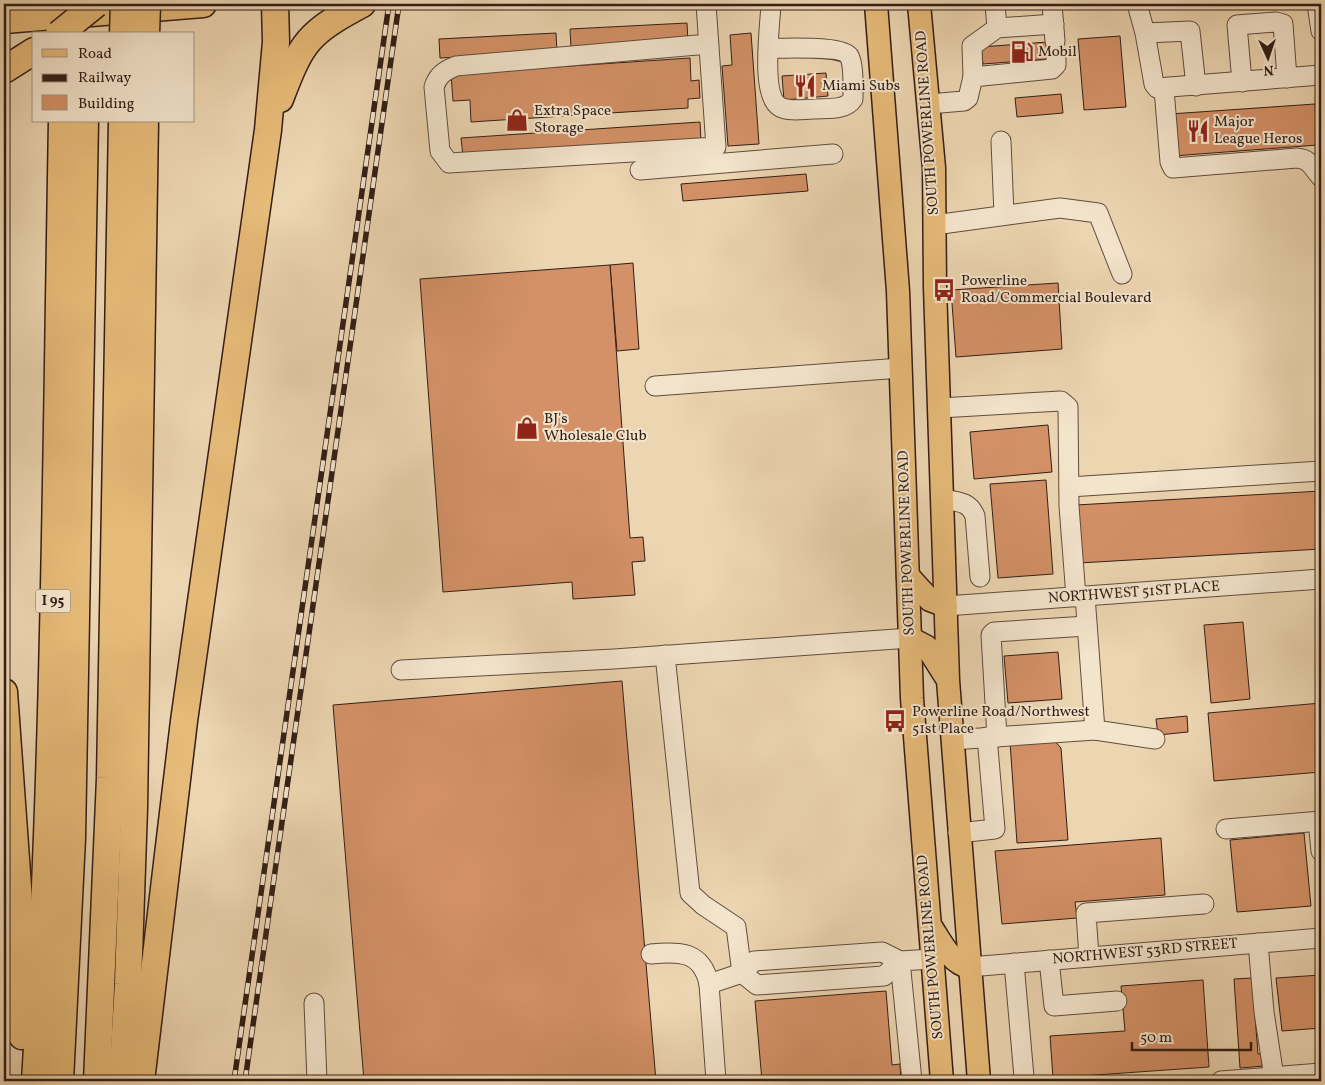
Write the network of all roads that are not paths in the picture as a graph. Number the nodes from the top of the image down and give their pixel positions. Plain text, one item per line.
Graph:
1 (64, 4) edge
2 (87, 4) edge
3 (96, 4) edge
4 (124, 4) edge
5 (147, 4) edge
6 (203, 4) edge
7 (275, 4) edge
8 (362, 4) edge
9 (706, 4) edge
10 (771, 4) edge
11 (876, 4) edge
12 (919, 4) edge
13 (995, 4) edge
14 (1052, 4) edge
15 (1137, 4) edge
16 (1318, 4) edge
17 (4, 20) edge
18 (997, 28) junction
19 (1321, 31) edge
20 (61, 32) edge
21 (63, 32) edge
22 (86, 32) edge
23 (123, 32) edge
24 (146, 32) edge
25 (1145, 33) junction
26 (1055, 41) junction
27 (709, 44) junction
28 (769, 48) junction
29 (32, 52) edge
30 (880, 57) junction
31 (850, 59) junction
32 (4, 70) edge
33 (1321, 75) edge
34 (973, 77) junction
35 (1287, 78) junction
36 (1242, 82) junction
37 (1196, 86) junction
38 (1164, 89) junction
39 (929, 104) junction
40 (62, 122) edge
41 (85, 122) edge
42 (122, 122) edge
43 (145, 122) edge
44 (268, 130) junction
45 (1001, 141) dead end
46 (832, 154) dead end
47 (640, 170) dead end
48 (1321, 177) edge
49 (1004, 215) junction
50 (934, 225) junction
51 (1122, 274) dead end
52 (901, 368) junction
53 (656, 386) dead end
54 (940, 408) junction
55 (1321, 471) edge
56 (1069, 487) junction
57 (943, 499) junction
58 (908, 576) junction
59 (980, 577) dead end
60 (1321, 578) edge
61 (1081, 597) junction
62 (993, 603) junction
63 (946, 606) junction
64 (1087, 626) junction
65 (994, 632) junction
66 (910, 638) junction
67 (666, 655) junction
68 (401, 670) dead end
69 (948, 680) junction
70 (4, 692) edge
71 (1095, 730) junction
72 (992, 737) junction
73 (1155, 739) dead end
74 (952, 740) junction
75 (1320, 821) edge
76 (1226, 829) dead end
77 (958, 833) junction
78 (1321, 851) edge
79 (1204, 904) dead end
80 (929, 924) junction
81 (1321, 938) edge
82 (1258, 943) junction
83 (651, 954) dead end
84 (836, 956) junction
85 (1089, 957) junction
86 (932, 959) junction
87 (1049, 960) junction
88 (900, 962) junction
89 (1014, 964) junction
90 (970, 967) junction
91 (742, 973) junction
92 (838, 979) junction
93 (709, 984) junction
94 (1118, 1001) dead end
95 (314, 1002) dead end
96 (1321, 1073) edge
97 (1024, 1077) dead end
98 (1274, 1077) junction
99 (1300, 1078) edge
100 (23, 1081) edge
101 (35, 1081) edge
102 (60, 1081) edge
103 (97, 1081) edge
104 (122, 1081) edge
105 (141, 1081) edge
106 (317, 1081) edge
107 (716, 1081) edge
108 (912, 1081) edge
109 (942, 1081) edge
110 (979, 1081) edge
111 (1221, 1081) edge

1 - 21 highway
2 - 22 highway
3 - 20 highway, bridge
4 - 23 highway, bridge
5 - 24 highway, bridge
6 - 17 highway
7 - 44 highway
8 - 44 highway
9 - 27 street
10 - 28 street
11 - 30 main road, SOUTH POWERLINE ROAD
12 - 39 main road, SOUTH POWERLINE ROAD
13 - 18 street
14 - 26 street
15 - 25 street
16 - 19 street
18 - 26 street
18 - 34 street
25 - 37 street
25 - 38 street
26 - 34 street
27 - 27 street
28 - 31 street
28 - 31 street
29 - 32 highway
30 - 31 street
30 - 52 main road, SOUTH POWERLINE ROAD
33 - 35 street
34 - 39 street
35 - 36 street
35 - 36 street
36 - 37 street
37 - 38 street
38 - 48 street
39 - 50 main road, SOUTH POWERLINE ROAD
40 - 101 highway, I 95
41 - 102 highway
42 - 103 highway
43 - 104 highway
44 - 105 highway
45 - 49 street
46 - 47 street
49 - 50 street
49 - 51 street
50 - 54 main road, SOUTH POWERLINE ROAD
52 - 53 street
52 - 58 main road, SOUTH POWERLINE ROAD
54 - 56 street
54 - 57 main road, SOUTH POWERLINE ROAD
55 - 56 street
56 - 61 street
57 - 59 street
57 - 63 main road, SOUTH POWERLINE ROAD
58 - 63 main road
58 - 66 main road, SOUTH POWERLINE ROAD
60 - 61 street, NORTHWEST 51ST PLACE
61 - 62 street, NORTHWEST 51ST PLACE
61 - 64 street
62 - 63 street, NORTHWEST 51ST PLACE
62 - 65 street
63 - 69 main road, SOUTH POWERLINE ROAD
64 - 65 street
64 - 71 street
65 - 72 street
66 - 67 street
66 - 69 main road
66 - 80 main road, SOUTH POWERLINE ROAD
67 - 68 street
67 - 91 street
69 - 74 main road, SOUTH POWERLINE ROAD
70 - 100 highway
71 - 72 street
71 - 73 street
72 - 74 street
72 - 77 street
74 - 77 main road, SOUTH POWERLINE ROAD
75 - 76 street
75 - 78 street
77 - 90 main road, SOUTH POWERLINE ROAD
79 - 85 street
80 - 86 main road, SOUTH POWERLINE ROAD
80 - 90 main road
81 - 82 street, NORTHWEST 53RD STREET
82 - 85 street, NORTHWEST 53RD STREET
82 - 98 street
83 - 93 street
84 - 88 street
84 - 91 street
84 - 92 street
85 - 87 street, NORTHWEST 53RD STREET
86 - 88 street
86 - 109 main road, SOUTH POWERLINE ROAD
87 - 89 street, NORTHWEST 53RD STREET
87 - 94 street
88 - 92 street
88 - 108 street
89 - 90 street, NORTHWEST 53RD STREET
89 - 97 street
90 - 110 main road, SOUTH POWERLINE ROAD
91 - 92 street
91 - 93 street
93 - 107 street
95 - 106 street
96 - 99 street
98 - 99 street
98 - 111 street

